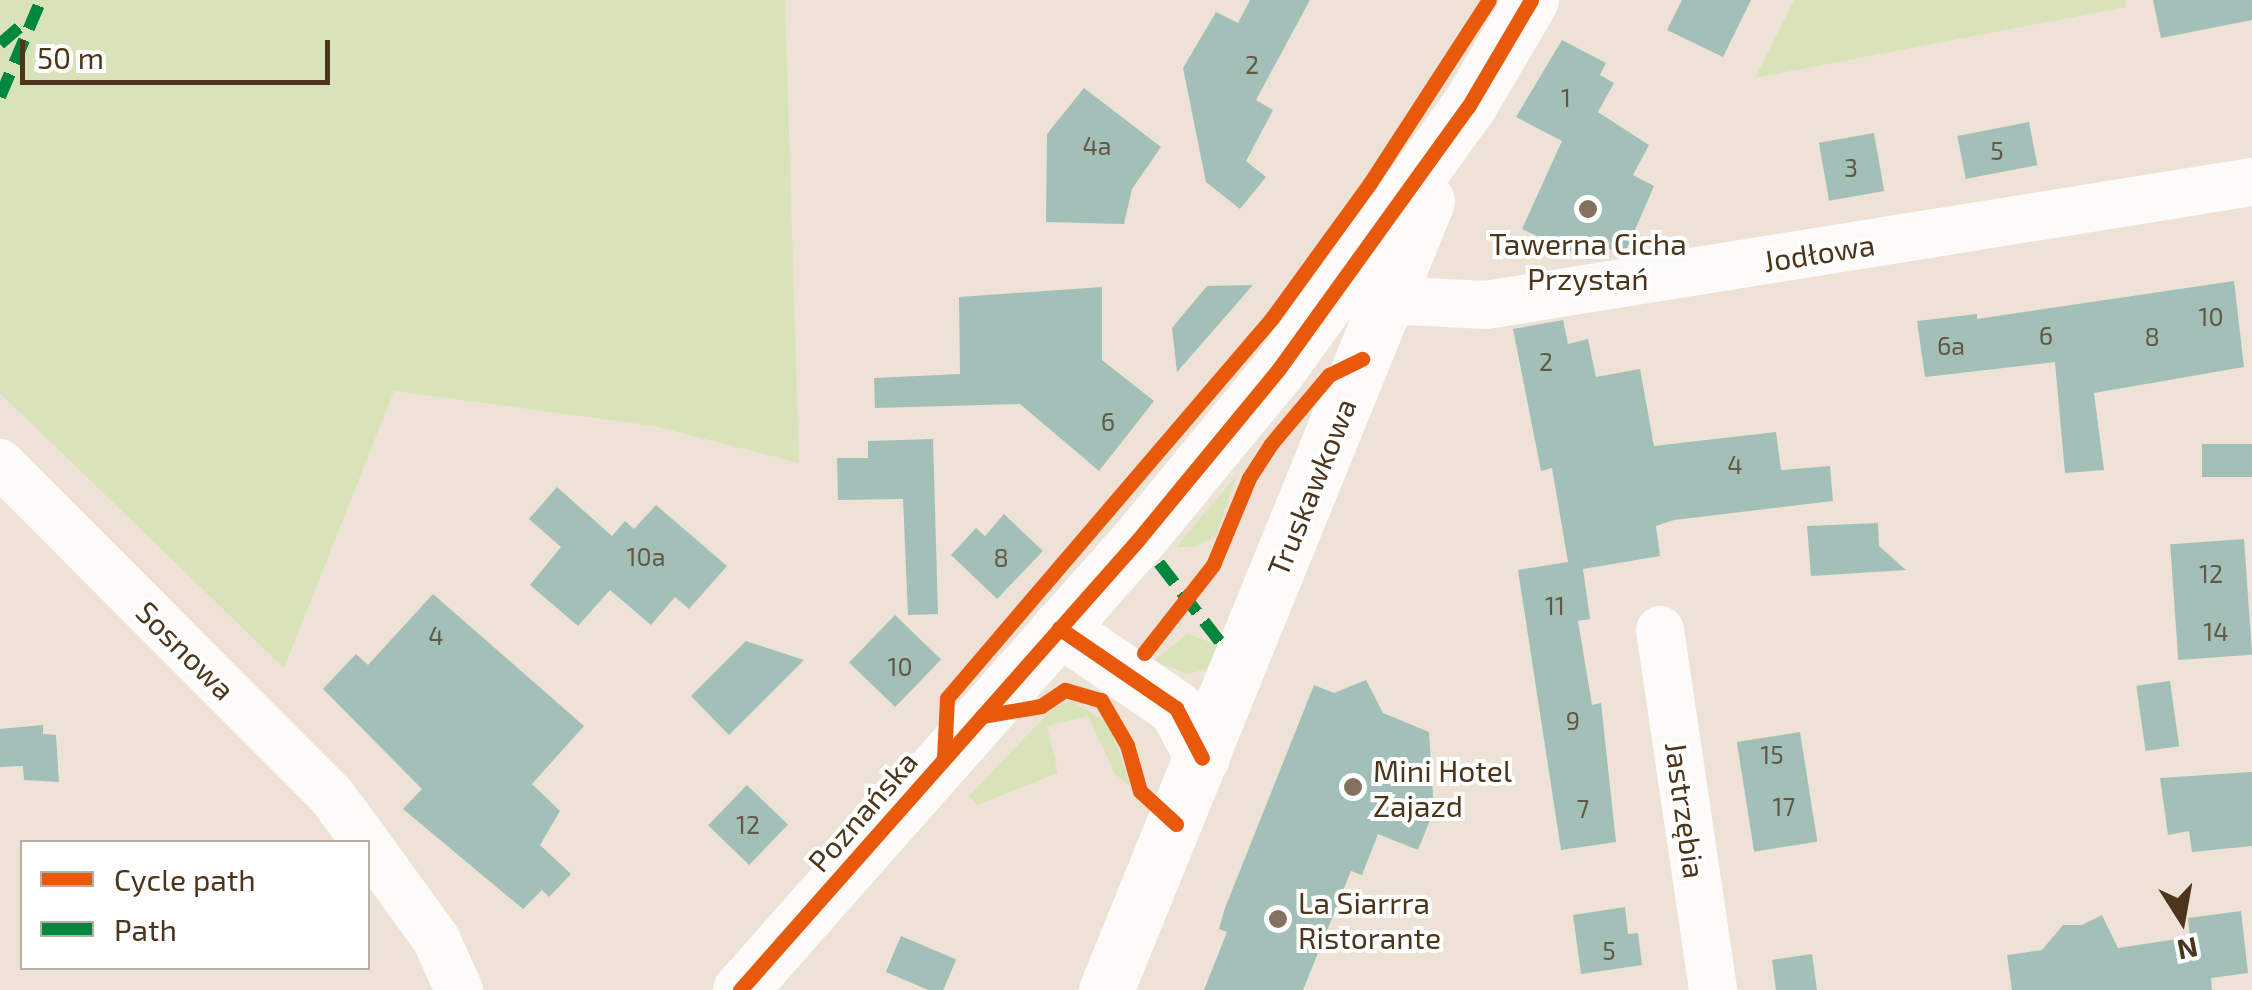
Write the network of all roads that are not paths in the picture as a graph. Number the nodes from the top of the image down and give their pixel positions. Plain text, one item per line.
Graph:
1 (1531, 0) edge
2 (1468, 107) junction
3 (2252, 182) edge
4 (1385, 300) junction
5 (0, 463) edge
6 (1060, 628) junction
7 (1660, 630) dead end
8 (1202, 758) junction
9 (363, 840) edge
10 (370, 849) edge
11 (459, 990) edge
12 (740, 990) edge
13 (1106, 990) edge
14 (1713, 990) edge

1 - 2 street, Poznańska
2 - 4 street, Truskawkowa
2 - 6 street, Poznańska
3 - 4 street, Jodłowa
4 - 8 street, Truskawkowa
5 - 9 street, Sosnowa
6 - 8 street
6 - 12 street, Poznańska
7 - 14 street, Jastrzębia
8 - 13 street, Truskawkowa
10 - 11 street, Sosnowa

